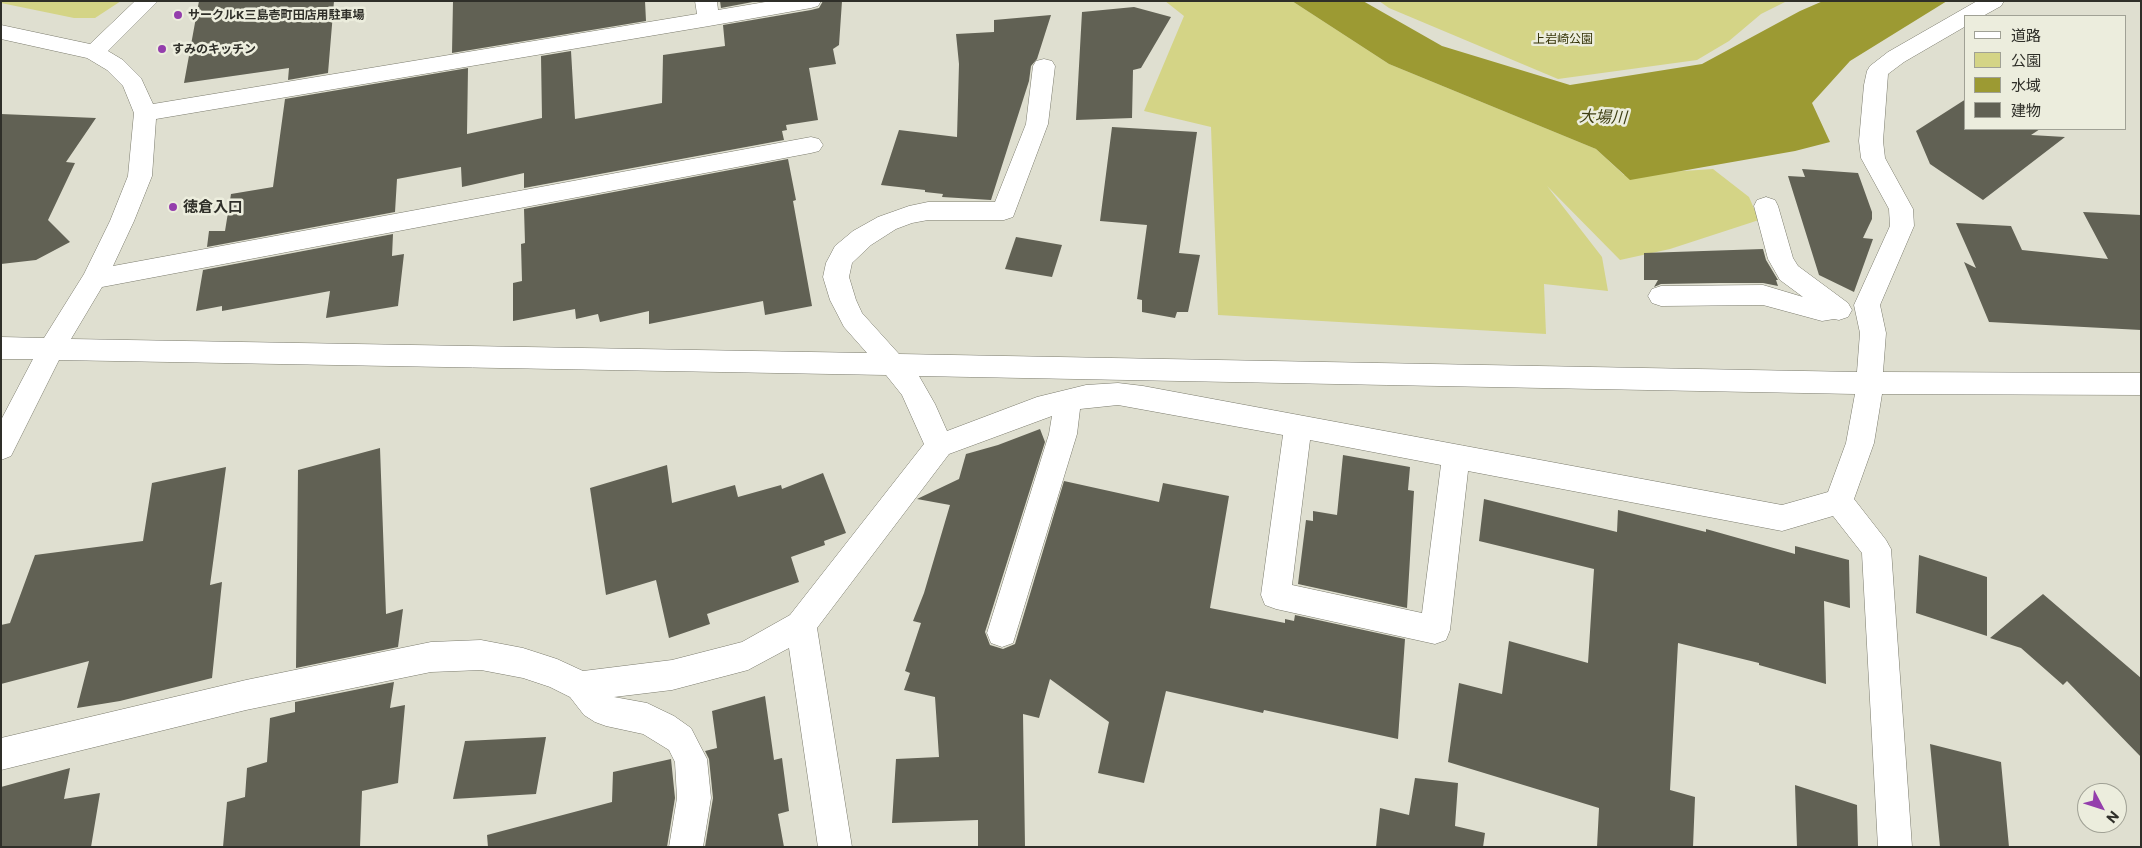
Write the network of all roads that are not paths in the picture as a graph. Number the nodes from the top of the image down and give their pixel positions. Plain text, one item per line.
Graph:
1 (148, 1) edge
2 (812, 1) edge
3 (1994, 1) edge
4 (708, 10) edge
5 (1970, 15) edge
6 (1964, 18) edge
7 (1, 32) edge
8 (94, 52) junction
9 (1044, 66) dead end
10 (145, 113) junction
11 (812, 145) dead end
12 (1766, 206) dead end
13 (94, 279) junction
14 (1661, 296) dead end
15 (1836, 308) junction
16 (1873, 333) junction
17 (1, 348) edge
18 (51, 350) junction
19 (891, 364) junction
20 (1868, 383) junction
21 (2141, 384) edge
22 (1068, 400) junction
23 (1298, 426) junction
24 (939, 446) junction
25 (1, 448) edge
26 (1456, 456) junction
27 (1839, 502) junction
28 (801, 625) junction
29 (1002, 634) dead end
30 (582, 686) junction
31 (1, 754) edge
32 (686, 847) edge
33 (835, 847) edge
34 (1895, 847) edge

1 - 8 street
2 - 4 street
3 - 5 street
4 - 10 street
6 - 16 street
7 - 8 street
8 - 10 street
9 - 19 street
10 - 13 street
11 - 13 street
12 - 15 street
13 - 18 street
14 - 15 street
15 - 16 street
16 - 20 street
17 - 18 street
18 - 19 street
18 - 25 street
19 - 20 street
19 - 24 street
20 - 21 street
20 - 27 street
22 - 23 street
22 - 24 street
22 - 29 street
23 - 26 street
23 - 26 street
24 - 28 street
26 - 27 street
27 - 34 street
28 - 30 street
28 - 33 street
30 - 31 street
30 - 32 street

